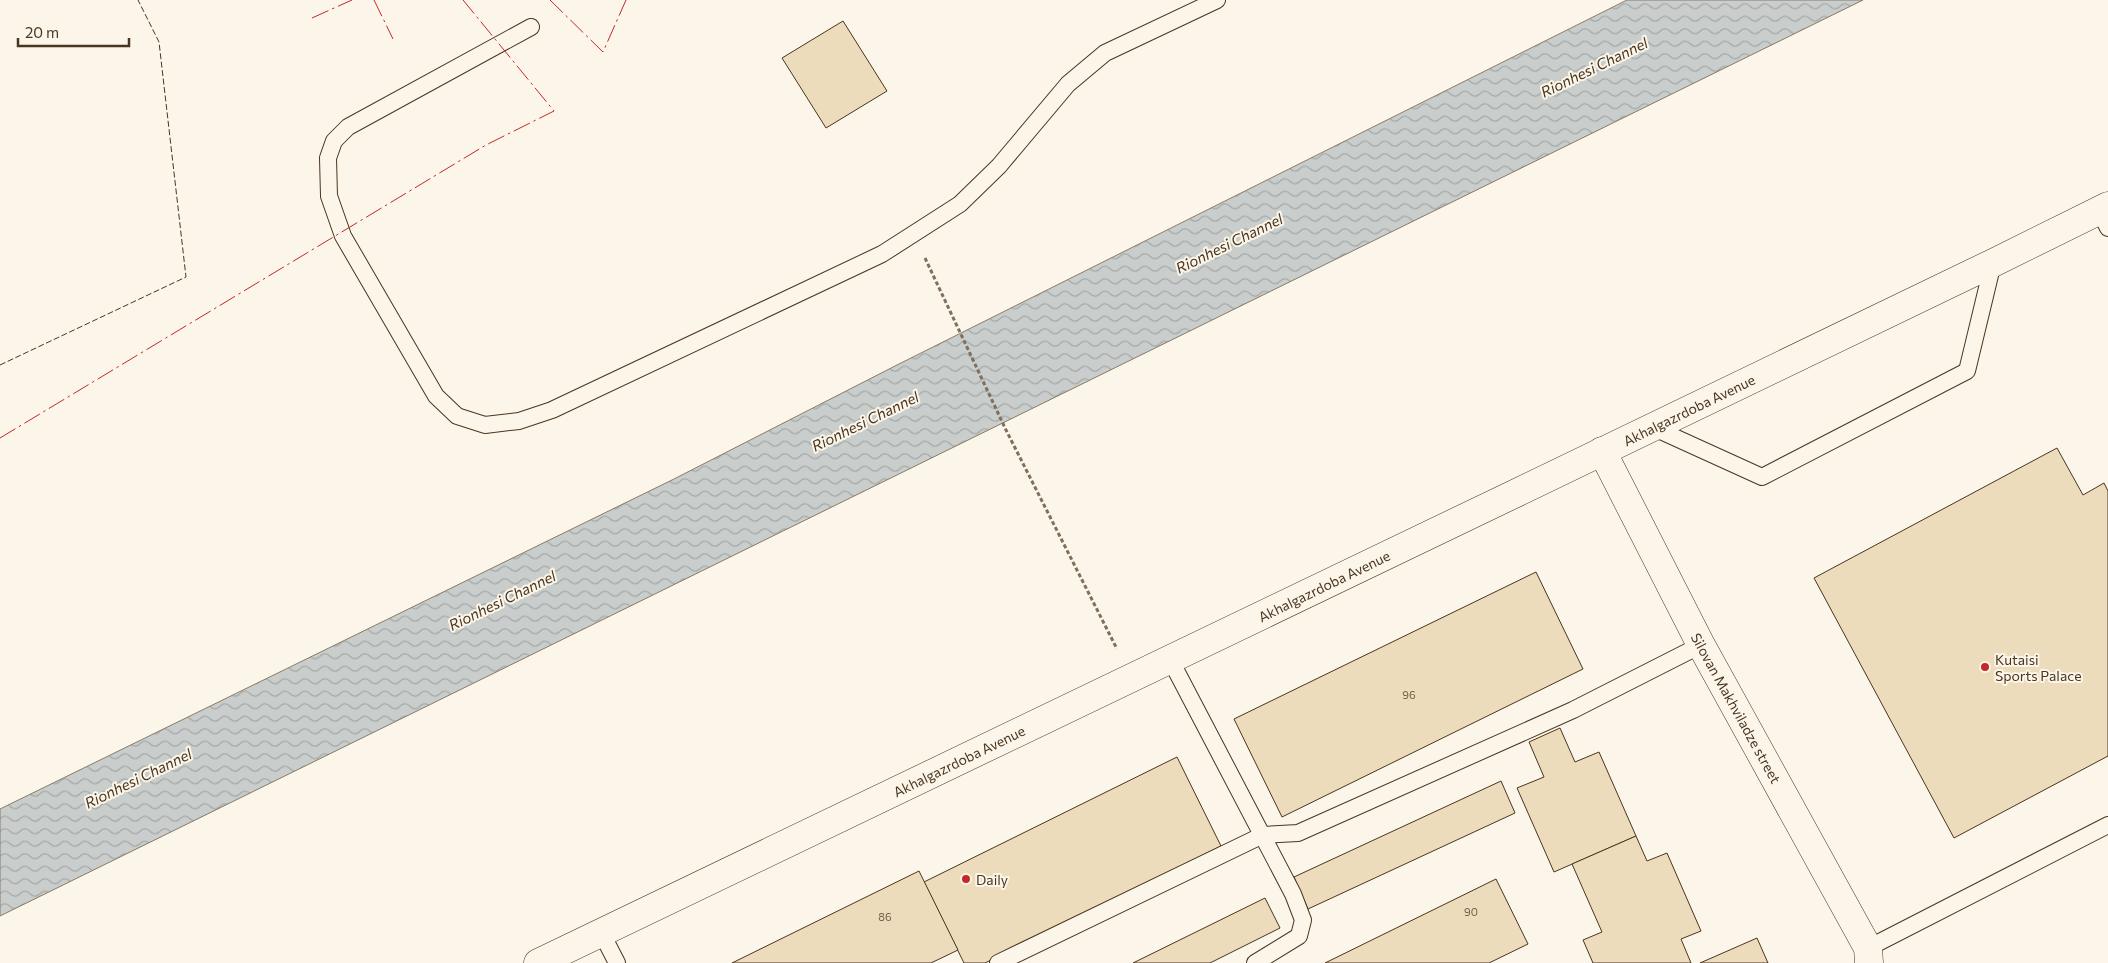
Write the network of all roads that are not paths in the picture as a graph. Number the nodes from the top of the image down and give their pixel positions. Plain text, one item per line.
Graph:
1 (1217, 0) edge
2 (531, 27) dead end
3 (2105, 215) edge
4 (1993, 263) junction
5 (1652, 427) junction
6 (1602, 451) junction
7 (1701, 646) junction
8 (1170, 659) junction
9 (2108, 825) edge
10 (1263, 835) junction
11 (601, 932) junction
12 (1869, 955) edge
13 (538, 963) edge
14 (617, 963) edge
15 (998, 963) edge
16 (1255, 963) edge

1 - 2 lane
3 - 4 main road, Akhalgazrdoba Avenue
4 - 5 main road, Akhalgazrdoba Avenue
4 - 5 lane
5 - 6 main road, Akhalgazrdoba Avenue
6 - 7 main road, Silovan Makhviladze street
6 - 8 main road, Akhalgazrdoba Avenue
7 - 10 lane
7 - 12 main road, Silovan Makhviladze street
8 - 10 lane
8 - 11 main road, Akhalgazrdoba Avenue
9 - 12 lane
10 - 15 lane
10 - 16 lane
11 - 13 main road, Akhalgazrdoba Avenue
11 - 14 lane

